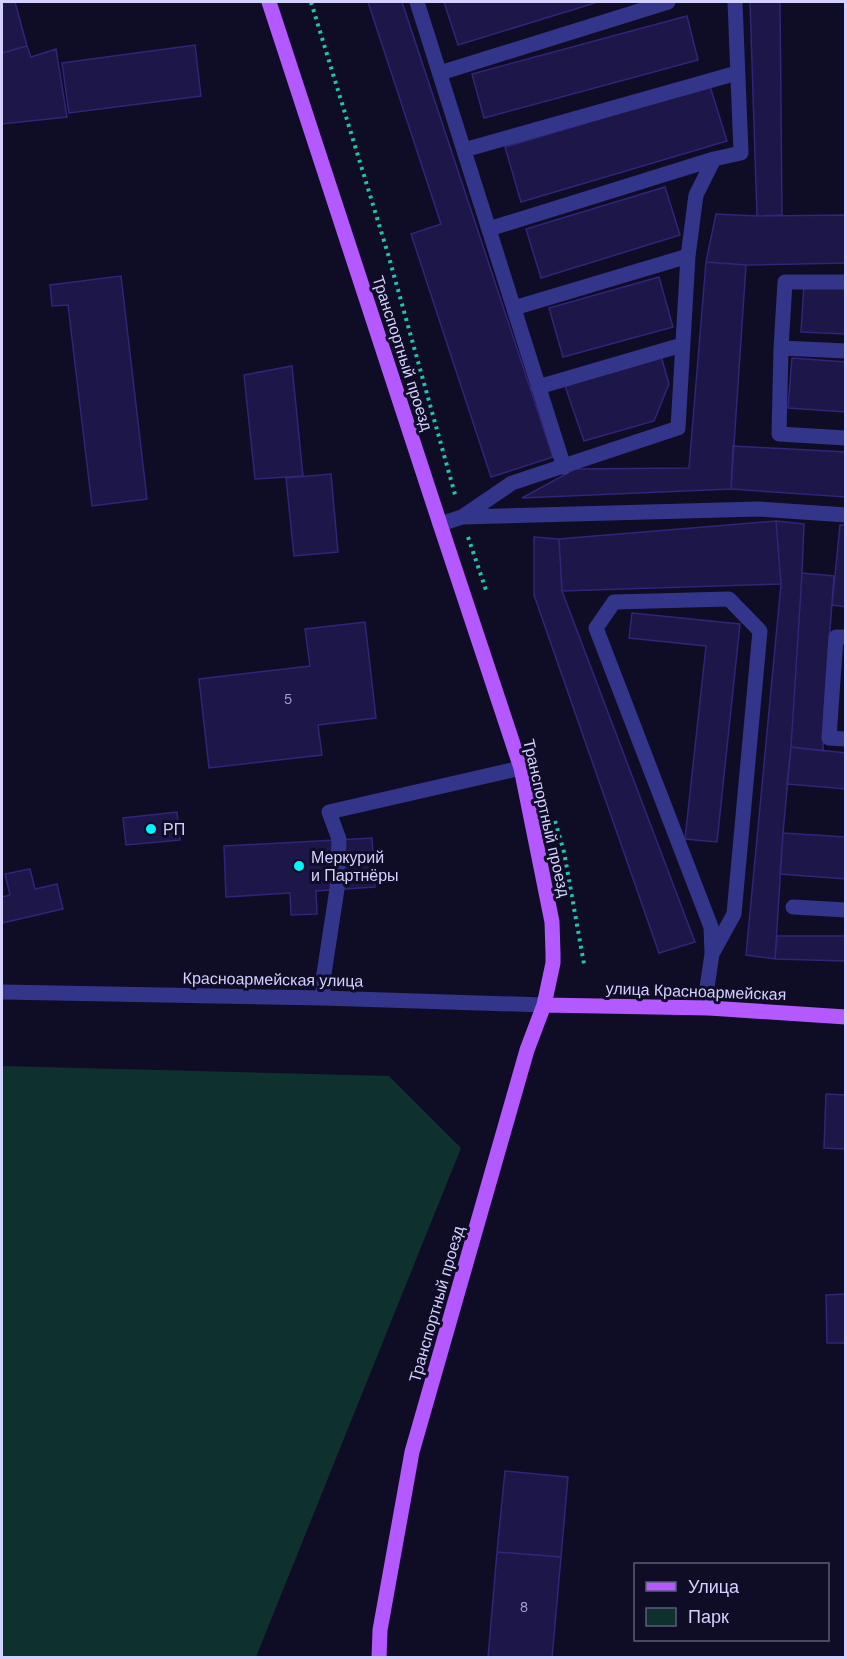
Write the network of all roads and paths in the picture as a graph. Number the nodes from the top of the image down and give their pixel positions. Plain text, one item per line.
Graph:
1 (270, 2) edge
2 (311, 2) edge
3 (417, 2) edge
4 (668, 2) edge
5 (735, 2) edge
6 (737, 73) junction
7 (440, 74) junction
8 (464, 150) junction
9 (714, 159) junction
10 (489, 229) junction
11 (688, 256) junction
12 (846, 282) edge
13 (514, 308) junction
14 (682, 345) junction
15 (781, 348) junction
16 (846, 351) edge
17 (538, 387) junction
18 (846, 438) edge
19 (564, 467) junction
20 (846, 515) edge
21 (462, 517) junction
22 (440, 524) junction
23 (488, 596) dead end
24 (846, 638) edge
25 (846, 739) edge
26 (520, 768) junction
27 (554, 819) dead end
28 (793, 907) dead end
29 (846, 910) edge
30 (712, 954) junction
31 (584, 964) dead end
32 (2, 992) edge
33 (323, 998) junction
34 (544, 1005) junction
35 (709, 1008) junction
36 (846, 1017) edge
37 (379, 1658) edge

1 - 22 main road, Транспортный проезд
2 - 21 path
3 - 7 street
4 - 7 street
5 - 6 street
6 - 8 street
6 - 9 street
7 - 8 street
8 - 10 street
9 - 10 street
9 - 11 street
10 - 13 street
11 - 13 street
11 - 14 street
12 - 15 street
13 - 17 street
14 - 17 street
14 - 19 street
15 - 16 street
15 - 18 street
17 - 19 street
19 - 21 street
20 - 21 street
21 - 22 street
21 - 23 path
22 - 26 main road, Транспортный проезд
24 - 25 street
26 - 33 street
26 - 34 main road, Транспортный проезд
27 - 31 path
28 - 29 street
30 - 30 street
30 - 35 street
32 - 33 street, Красноармейская улица
33 - 34 street, Красноармейская улица
34 - 35 main road, улица Красноармейская
34 - 37 main road, Транспортный проезд
35 - 36 main road, улица Красноармейская

